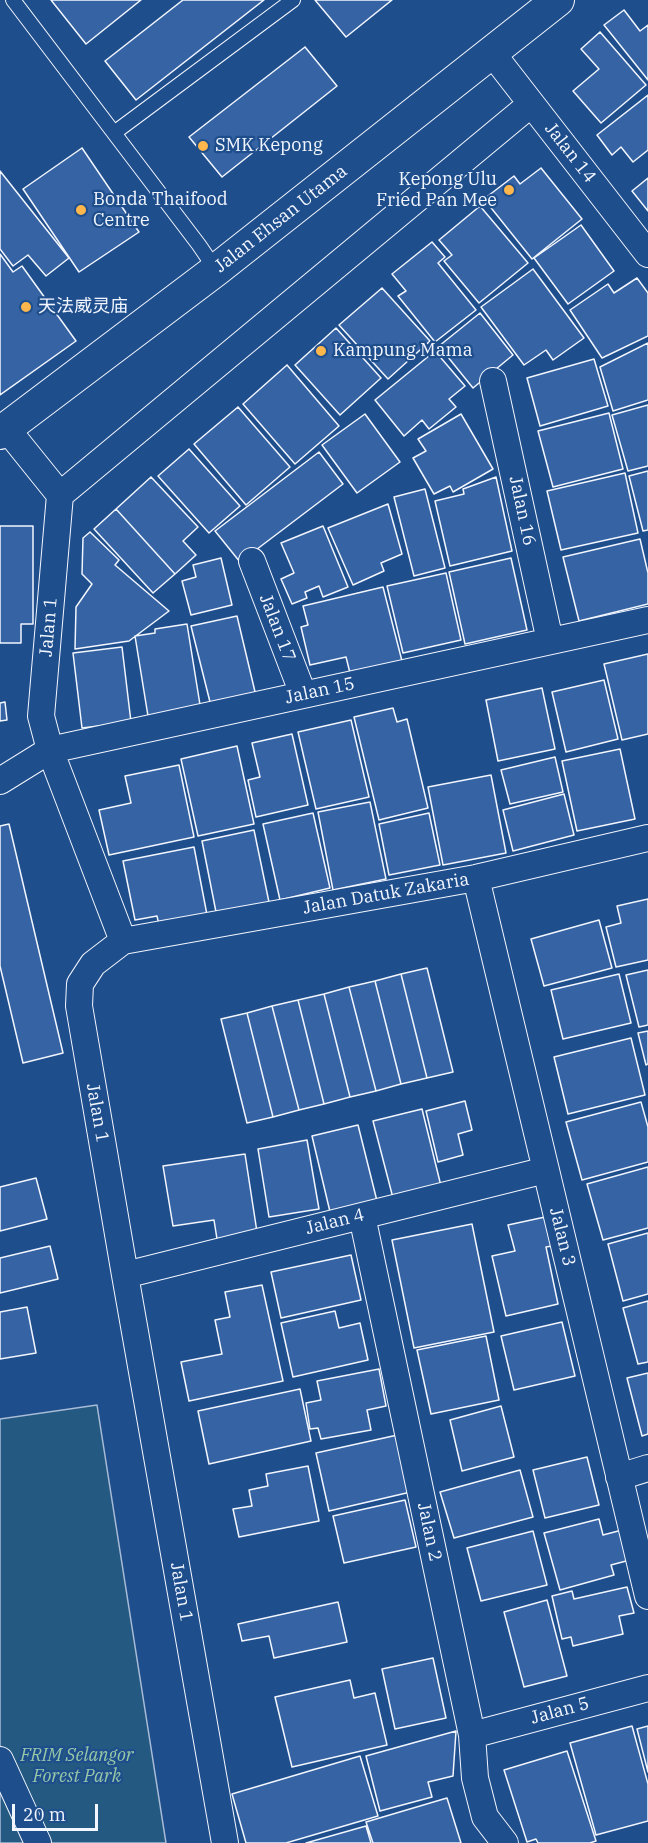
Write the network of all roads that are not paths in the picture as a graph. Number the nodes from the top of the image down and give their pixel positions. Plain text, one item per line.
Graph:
1 (13, 0) edge
2 (293, 0) edge
3 (558, 0) edge
4 (492, 53) junction
5 (531, 104) junction
6 (114, 133) junction
7 (648, 254) edge
8 (216, 270) junction
9 (493, 381) dead end
10 (3, 430) edge
11 (60, 495) junction
12 (252, 561) dead end
13 (648, 620) edge
14 (550, 641) junction
15 (303, 694) junction
16 (50, 750) junction
17 (0, 781) edge
18 (648, 838) edge
19 (476, 878) junction
20 (123, 941) junction
21 (546, 1170) junction
22 (362, 1216) junction
23 (125, 1275) junction
24 (648, 1468) edge
25 (619, 1476) junction
26 (648, 1596) edge
27 (648, 1688) edge
28 (472, 1735) junction
29 (0, 1760) edge
30 (38, 1843) edge
31 (225, 1843) edge
32 (505, 1843) edge

1 - 6 lane
2 - 6 lane
3 - 4 street, Jalan Ehsan Utama
4 - 5 street, Jalan 14
4 - 8 street, Jalan Ehsan Utama
5 - 7 street, Jalan 14
5 - 11 street
6 - 8 lane
8 - 10 street, Jalan Ehsan Utama
9 - 14 street, Jalan 16
10 - 11 street
11 - 16 street, Jalan 1
12 - 15 street, Jalan 17
13 - 14 street, Jalan 15
14 - 15 street, Jalan 15
15 - 16 street, Jalan 15
16 - 17 street, Jalan 15
16 - 20 street, Jalan 1
18 - 19 street, Jalan Datuk Zakaria
19 - 20 street, Jalan Datuk Zakaria
19 - 21 street, Jalan 3
20 - 23 street, Jalan 1
21 - 22 street, Jalan 4
21 - 25 street, Jalan 3
22 - 23 street, Jalan 4
22 - 28 street, Jalan 2
23 - 31 street, Jalan 1
24 - 25 street
25 - 26 street, Jalan 3
27 - 28 street, Jalan 5
28 - 32 street, Jalan 2
29 - 30 street

